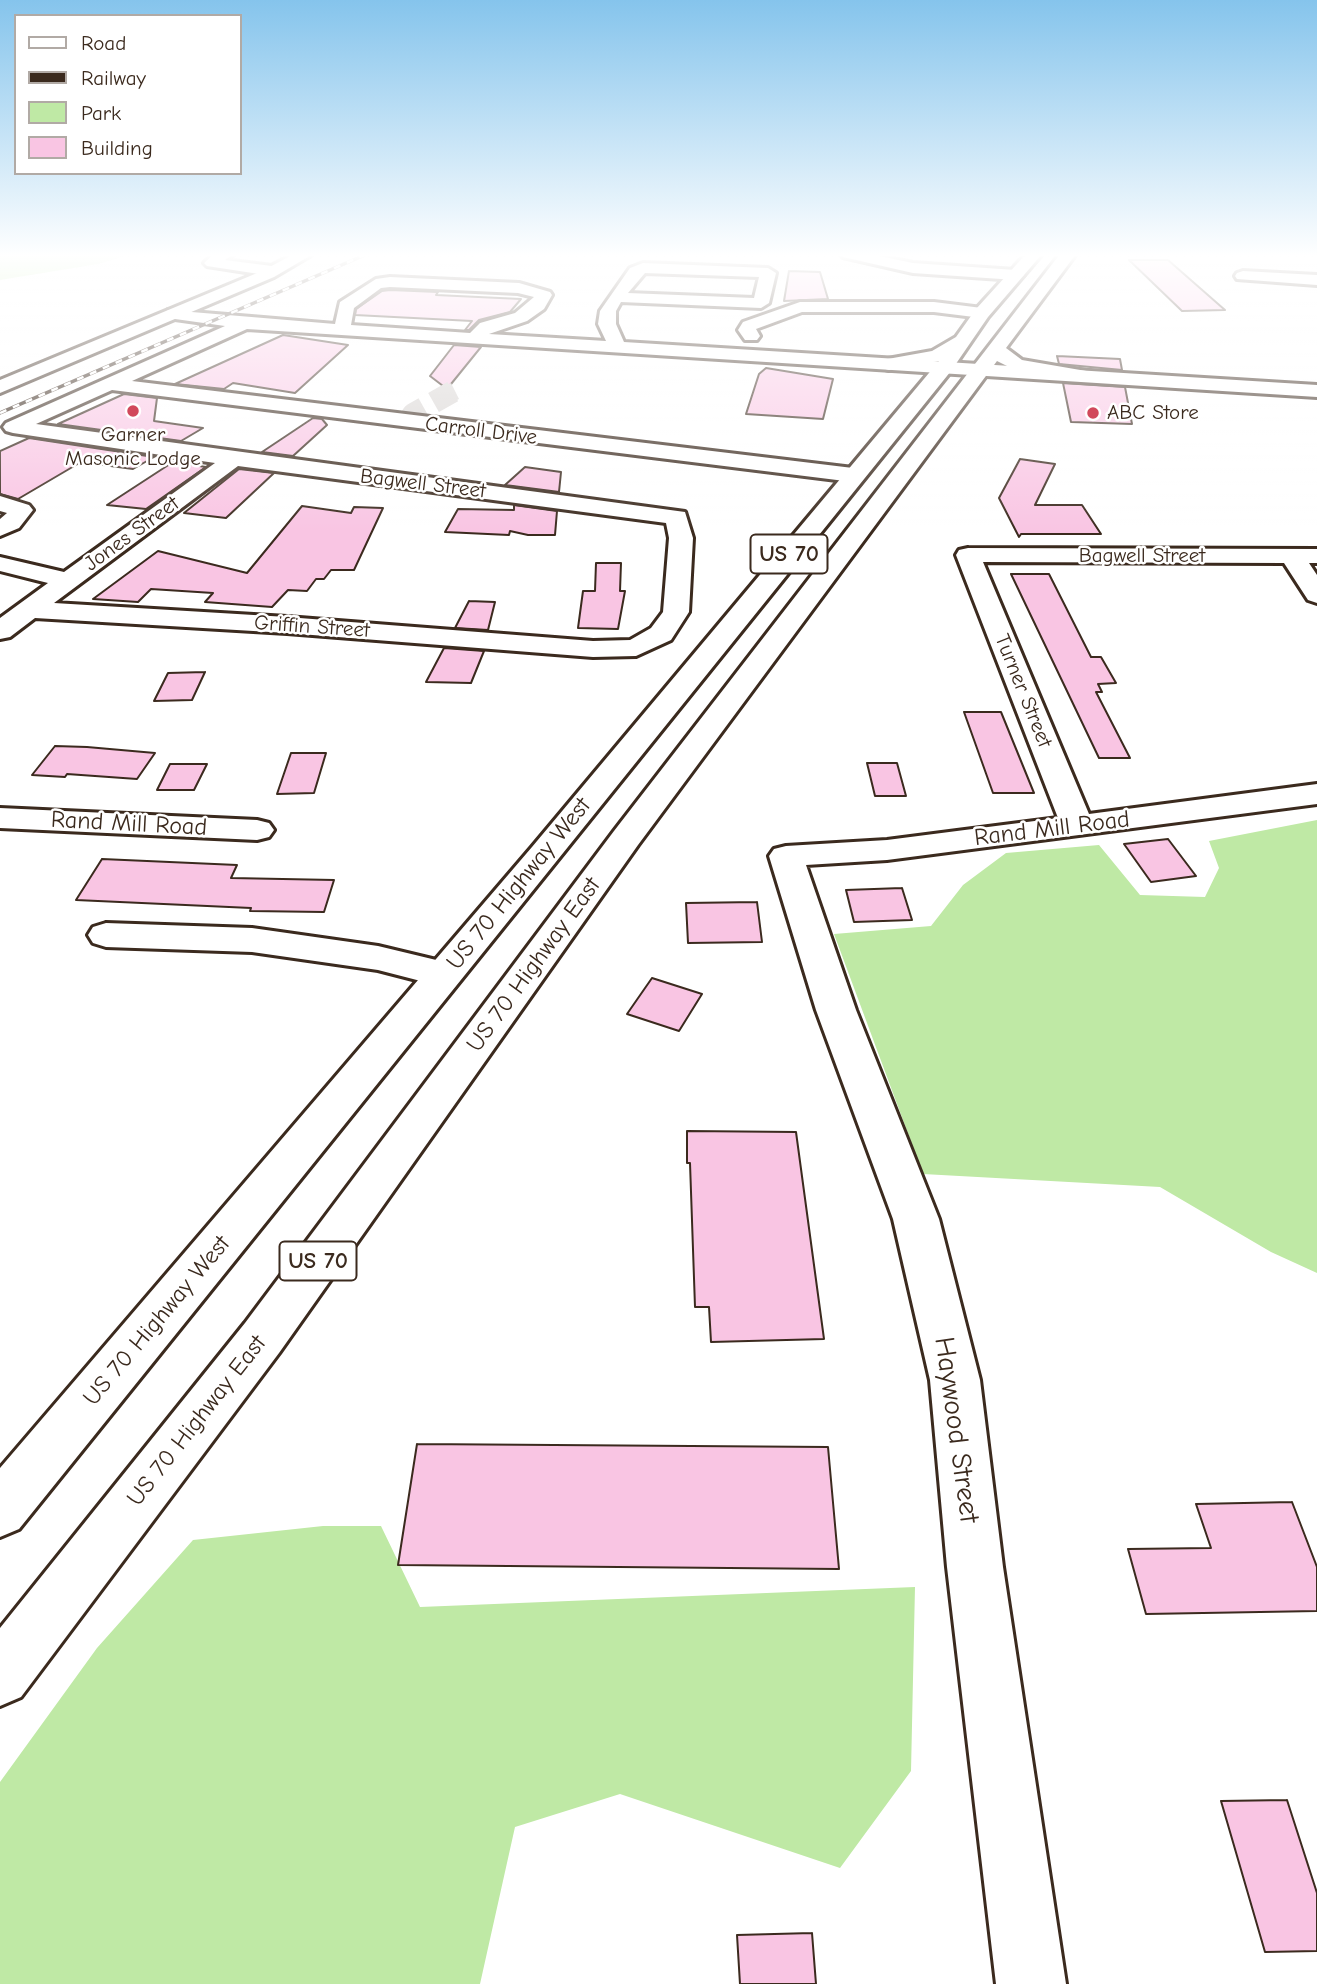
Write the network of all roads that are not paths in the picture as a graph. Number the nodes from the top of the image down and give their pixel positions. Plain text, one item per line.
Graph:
1 (96, 347) edge
2 (194, 347) edge
3 (611, 347) edge
4 (617, 347) joint
5 (762, 347) edge
6 (952, 347) edge
7 (958, 347) edge
8 (996, 348) joint
9 (762, 357) junction
10 (889, 364) junction
11 (944, 367) junction
12 (979, 370) junction
13 (1084, 376) junction
14 (110, 384) junction
15 (0, 387) edge
16 (1317, 391) edge
17 (7, 430) edge
18 (234, 459) junction
19 (853, 475) junction
20 (0, 503) edge
21 (0, 529) edge
22 (968, 555) joint
23 (1304, 556) edge
24 (0, 564) edge
25 (69, 581) junction
26 (1317, 595) edge
27 (32, 610) junction
28 (0, 631) edge
29 (631, 648) joint
30 (1317, 794) edge
31 (0, 818) edge
32 (1078, 827) junction
33 (257, 830) dead end
34 (786, 856) joint
35 (106, 935) dead end
36 (444, 974) junction
37 (0, 1510) edge
38 (0, 1676) edge
39 (1031, 1984) edge

1 - 15 street
2 - 14 street
3 - 4 street
4 - 9 street
5 - 9 street
6 - 10 street
7 - 11 street, US 70 Highway West / US 70
8 - 12 street, US 70 Highway East / US 70
8 - 13 street
9 - 10 street
10 - 11 street
11 - 12 street
11 - 19 street, US 70 Highway West / US 70
12 - 13 street
12 - 38 street, US 70 Highway East / US 70
13 - 16 street
14 - 17 street
14 - 19 street, Carroll Drive
17 - 18 street, Bagwell Street
18 - 25 street, Jones Street
18 - 29 street, Bagwell Street
19 - 36 street, US 70 Highway West / US 70
20 - 21 street
22 - 23 street, Bagwell Street
22 - 32 street, Turner Street
23 - 26 street
24 - 25 street
25 - 27 street, Jones Street
27 - 28 street
27 - 29 street, Griffin Street
30 - 32 street, Rand Mill Road
31 - 33 street, Rand Mill Road
32 - 34 street, Rand Mill Road
34 - 39 street, Haywood Street
35 - 36 street
36 - 37 street, US 70 Highway West / US 70

